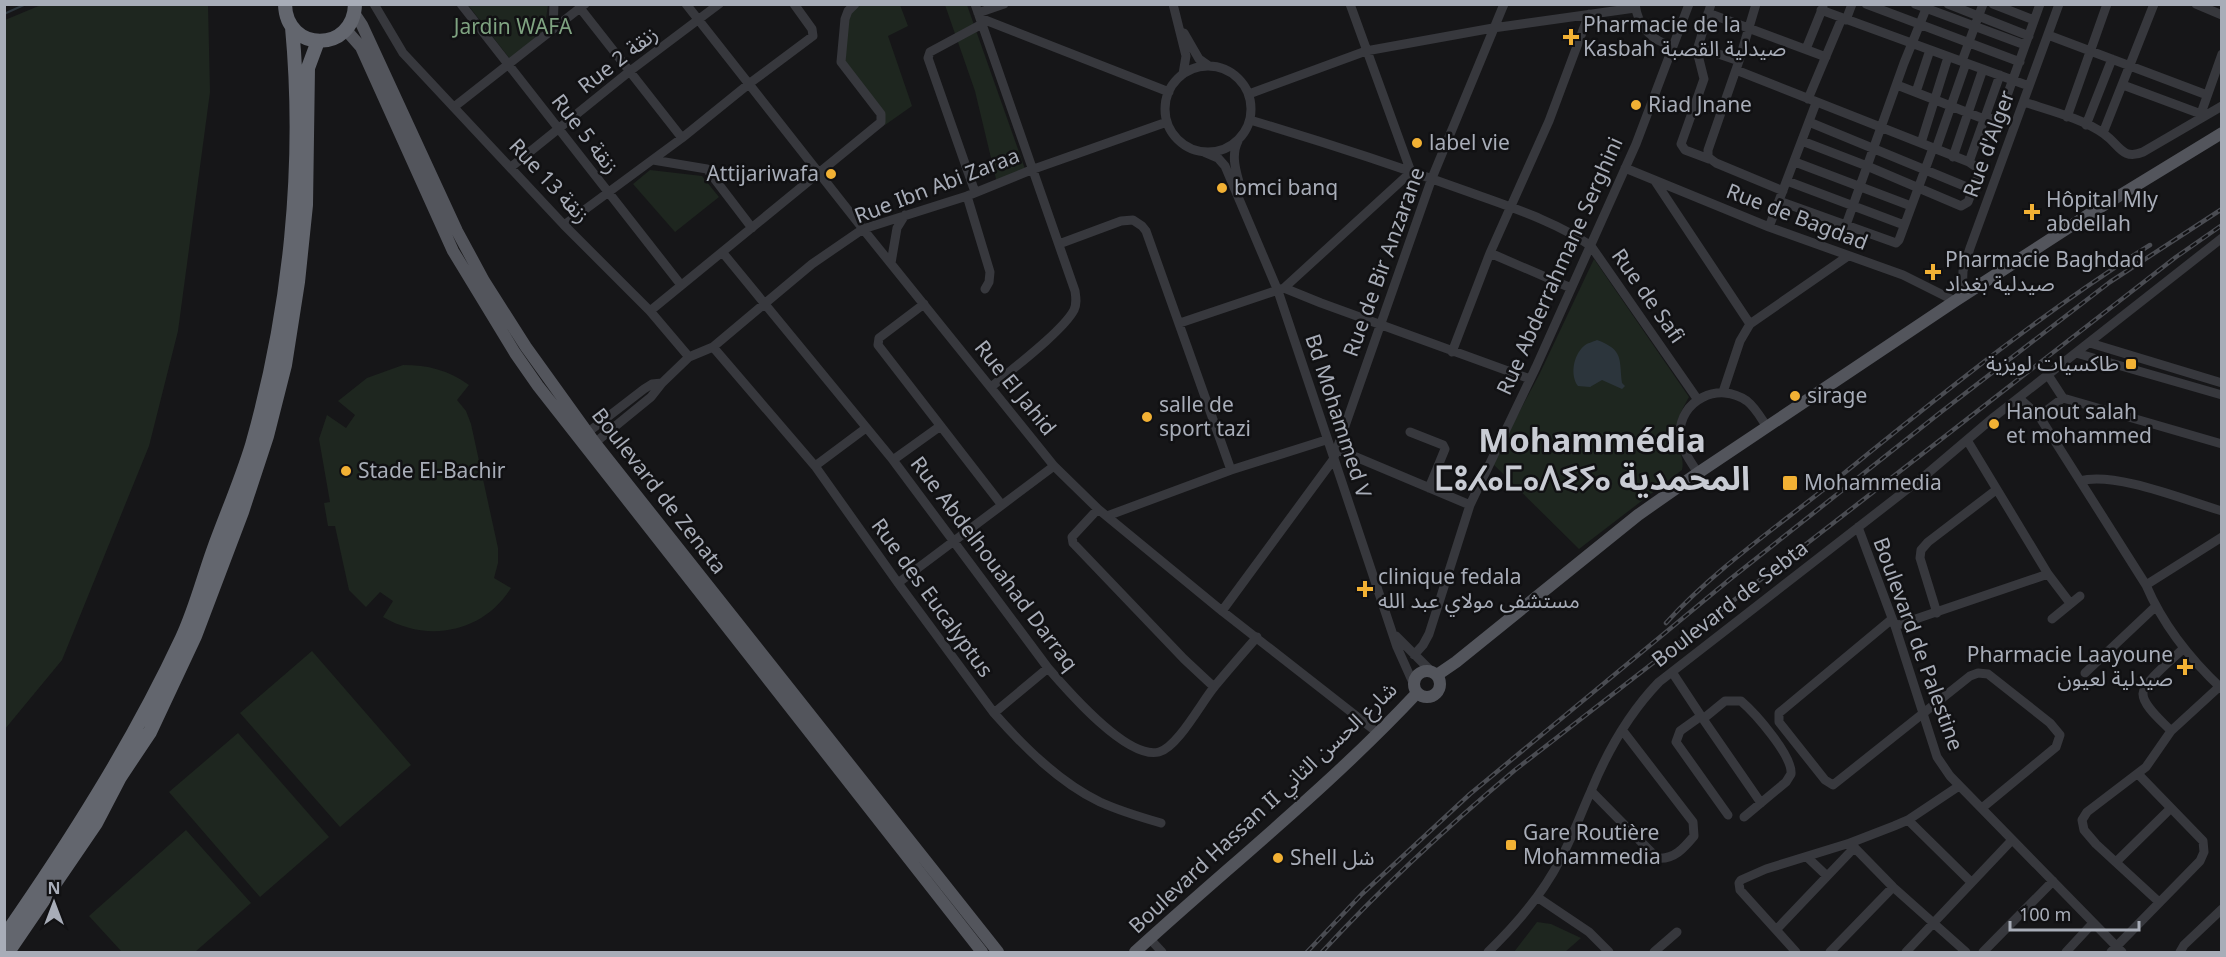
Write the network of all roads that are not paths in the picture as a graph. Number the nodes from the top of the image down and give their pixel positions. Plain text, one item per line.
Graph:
1 (285, 4) edge
2 (374, 4) edge
3 (461, 4) edge
4 (554, 4) edge
5 (686, 4) edge
6 (719, 4) edge
7 (794, 4) edge
8 (855, 4) edge
9 (1004, 4) edge
10 (1173, 4) edge
11 (1350, 4) edge
12 (1504, 4) edge
13 (1689, 4) edge
14 (1755, 4) edge
15 (1852, 4) edge
16 (1866, 4) edge
17 (1916, 4) edge
18 (1948, 4) edge
19 (1983, 4) edge
20 (1993, 4) edge
21 (2040, 4) edge
22 (2059, 4) edge
23 (2107, 4) edge
24 (2154, 4) edge
25 (2196, 4) edge
26 (582, 6) edge
27 (1635, 6) edge
28 (1823, 7) edge
29 (1927, 7) edge
30 (355, 9) edge
31 (1709, 9) edge
32 (1589, 14) junction
33 (979, 15) edge
34 (2222, 15) edge
35 (1979, 16) junction
36 (1844, 19) junction
37 (698, 20) junction
38 (2034, 20) junction
39 (1179, 22) junction
40 (1920, 24) junction
41 (292, 27) junction
42 (1975, 27) junction
43 (1493, 28) junction
44 (1747, 28) junction
45 (553, 29) junction
46 (346, 30) junction
47 (2048, 35) junction
48 (318, 41) junction
49 (2027, 41) junction
50 (1969, 43) junction
51 (1912, 44) junction
52 (1673, 46) junction
53 (1698, 46) junction
54 (1806, 49) junction
55 (1930, 50) junction
56 (2091, 50) junction
57 (1366, 51) junction
58 (2222, 54) edge
59 (1826, 57) junction
60 (1948, 57) junction
61 (2112, 59) junction
62 (1964, 62) junction
63 (2020, 62) junction
64 (507, 65) junction
65 (2129, 65) junction
66 (1209, 66) junction
67 (1737, 66) junction
68 (1983, 69) junction
69 (630, 71) junction
70 (1183, 74) junction
71 (2000, 75) junction
72 (2015, 80) junction
73 (750, 83) junction
74 (1897, 85) junction
75 (2122, 85) junction
76 (2029, 86) junction
77 (1169, 92) junction
78 (1916, 92) junction
79 (1249, 94) junction
80 (2207, 95) junction
81 (1934, 99) junction
82 (1812, 101) junction
83 (2024, 102) junction
84 (1951, 105) junction
85 (2222, 106) edge
86 (454, 107) junction
87 (1968, 112) junction
88 (2200, 116) junction
89 (2067, 117) junction
90 (1984, 118) junction
91 (1250, 120) junction
92 (1167, 122) junction
93 (1809, 122) junction
94 (2086, 125) junction
95 (1881, 128) junction
96 (558, 130) junction
97 (2103, 133) junction
98 (2222, 133) edge
99 (682, 138) junction
100 (1238, 141) junction
101 (1802, 141) junction
102 (1921, 143) junction
103 (1873, 147) junction
104 (1935, 149) junction
105 (1204, 152) junction
106 (1953, 157) junction
107 (1709, 159) junction
108 (653, 160) junction
109 (1795, 162) junction
110 (1969, 162) junction
111 (1867, 166) junction
112 (511, 167) junction
113 (1625, 168) junction
114 (1925, 169) junction
115 (1031, 170) junction
116 (819, 172) junction
117 (1411, 172) junction
118 (1432, 178) junction
119 (1654, 181) junction
120 (1785, 186) junction
121 (1860, 186) junction
122 (1918, 187) junction
123 (1974, 190) junction
124 (608, 193) junction
125 (971, 194) junction
126 (1779, 201) junction
127 (1853, 205) junction
128 (1911, 206) junction
129 (1511, 207) junction
130 (1245, 210) junction
131 (905, 215) junction
132 (564, 225) junction
133 (1846, 225) junction
134 (1904, 225) junction
135 (1769, 227) junction
136 (752, 228) junction
137 (863, 230) junction
138 (2222, 238) edge
139 (1059, 244) junction
140 (1591, 246) junction
141 (723, 253) junction
142 (1490, 253) junction
143 (1848, 256) junction
144 (891, 263) junction
145 (681, 285) junction
146 (1571, 288) junction
147 (985, 289) dead end
148 (1281, 289) junction
149 (1958, 299) junction
150 (764, 302) junction
151 (924, 304) junction
152 (650, 311) junction
153 (1180, 323) junction
154 (1380, 324) junction
155 (1750, 324) junction
156 (2090, 343) junction
157 (713, 346) junction
158 (1452, 352) junction
159 (280, 353) junction
160 (2076, 353) junction
161 (689, 357) junction
162 (2048, 375) junction
163 (1530, 379) junction
164 (2222, 383) edge
165 (991, 387) junction
166 (1722, 392) junction
167 (2222, 395) edge
168 (2019, 398) junction
169 (2063, 398) junction
170 (1698, 400) junction
171 (563, 410) junction
172 (2039, 416) junction
173 (939, 427) junction
174 (1767, 427) junction
175 (866, 428) junction
176 (1410, 432) dead end
177 (1326, 440) junction
178 (1967, 440) junction
179 (587, 441) junction
180 (2222, 444) edge
181 (1337, 449) junction
182 (893, 460) junction
183 (1333, 460) junction
184 (815, 466) junction
185 (1054, 466) junction
186 (1231, 470) junction
187 (1698, 473) junction
188 (2080, 481) junction
189 (1429, 488) junction
190 (1996, 490) junction
191 (1001, 504) junction
192 (1470, 505) junction
193 (1098, 509) junction
194 (2222, 511) edge
195 (1107, 516) junction
196 (1858, 527) junction
197 (2222, 537) edge
198 (952, 543) junction
199 (2048, 574) junction
200 (898, 583) junction
201 (2146, 585) junction
202 (2080, 596) dead end
203 (2070, 603) junction
204 (2155, 607) junction
205 (1222, 611) junction
206 (1936, 613) junction
207 (2052, 619) dead end
208 (1893, 623) junction
209 (1394, 634) junction
210 (1257, 637) junction
211 (2183, 649) junction
212 (1414, 655) junction
213 (1048, 668) junction
214 (1672, 672) junction
215 (172, 673) junction
216 (1434, 673) junction
217 (2085, 673) dead end
218 (1214, 687) junction
219 (2220, 688) edge
220 (1416, 689) junction
221 (994, 713) junction
222 (1923, 714) junction
223 (1702, 717) junction
224 (1623, 731) junction
225 (2171, 731) junction
226 (1378, 733) junction
227 (2139, 774) junction
228 (1959, 786) junction
229 (1591, 791) junction
230 (1761, 803) junction
231 (1982, 808) junction
232 (2170, 809) junction
233 (1728, 815) dead end
234 (1744, 817) dead end
235 (1908, 820) junction
236 (1161, 822) dead end
237 (2012, 840) junction
238 (1852, 846) junction
239 (907, 847) junction
240 (1807, 856) junction
241 (2116, 862) junction
242 (1827, 876) junction
243 (1971, 882) junction
244 (2053, 882) junction
245 (1893, 887) junction
246 (1538, 897) junction
247 (2158, 902) junction
248 (2222, 909) edge
249 (1934, 922) junction
250 (2093, 923) junction
251 (1776, 930) junction
252 (1677, 932) dead end
253 (4, 937) edge
254 (1150, 939) junction
255 (1793, 951) edge
256 (2117, 951) edge
257 (8, 952) edge
258 (982, 952) edge
259 (998, 952) edge
260 (1135, 952) edge
261 (1162, 952) edge
262 (1488, 952) edge
263 (1609, 952) edge
264 (1654, 952) edge
265 (1830, 952) edge
266 (1906, 952) edge
267 (1966, 952) edge
268 (1983, 952) edge
269 (2066, 952) edge
270 (2180, 952) edge

1 - 41 highway
2 - 86 street, Rue 13 زنقة
3 - 64 street, Rue 5 زنقة
4 - 45 street
5 - 37 street, Rue El Jahid
6 - 37 street, Rue 2 زنقة
7 - 73 street
8 - 116 street
9 - 33 street
10 - 39 street
11 - 57 street
12 - 43 street, Rue de Bir Anzarane
13 - 52 street, Rue Abderrahmane Serghini
14 - 44 street
15 - 36 street
16 - 40 street
17 - 29 street
18 - 35 street
19 - 35 street
20 - 38 street
21 - 38 street
22 - 47 street, Rue d'Alger
23 - 56 street
24 - 65 street
25 - 34 street
26 - 45 street
26 - 69 street
27 - 32 street
27 - 52 street
28 - 36 street
28 - 54 street
29 - 40 street
29 - 42 street
30 - 46 highway
30 - 171 main road, Boulevard de Zenata
31 - 44 street
31 - 53 street
32 - 43 street
32 - 129 street
33 - 77 street
33 - 115 street
33 - 125 street
35 - 42 street
35 - 49 street
36 - 51 street
36 - 59 street
37 - 69 street, Rue 2 زنقة
37 - 73 street, Rue El Jahid
38 - 49 street
39 - 66 street
39 - 70 street
40 - 50 street
40 - 51 street
41 - 48 highway
41 - 159 highway
42 - 49 street
42 - 50 street
43 - 57 street
43 - 118 street, Rue de Bir Anzarane
44 - 54 street
44 - 67 street
45 - 64 street
46 - 48 highway
46 - 171 main road, Boulevard de Zenata
47 - 56 street
47 - 76 street, Rue d'Alger
48 - 159 highway
49 - 63 street
50 - 62 street
50 - 63 street
51 - 55 street
51 - 74 street
52 - 113 street, Rue Abderrahmane Serghini
53 - 67 street
53 - 107 street
54 - 59 street
55 - 60 street
55 - 78 street
56 - 61 street
56 - 89 street
57 - 79 street
57 - 117 street
58 - 80 street
59 - 82 street
60 - 62 street
60 - 81 street
61 - 65 street
61 - 94 street
62 - 68 street
62 - 84 street
63 - 72 street
64 - 86 street
64 - 96 street, Rue 5 زنقة
65 - 75 street
65 - 80 street
66 - 70 street
66 - 79 street
67 - 82 street
67 - 107 street
68 - 71 street
68 - 87 street
69 - 96 street, Rue 2 زنقة
69 - 99 street
70 - 77 street
71 - 72 street
71 - 90 street
72 - 76 street
72 - 90 street
73 - 99 street
73 - 116 street, Rue El Jahid
74 - 78 street
74 - 95 street
75 - 88 street
75 - 97 street
76 - 83 street, Rue d'Alger
77 - 92 street
78 - 81 street
79 - 91 street
80 - 88 street
81 - 84 street
81 - 102 street
82 - 93 street
82 - 95 street
83 - 89 street
83 - 149 street, Rue d'Alger
84 - 87 street
84 - 104 street
85 - 88 street
86 - 112 street, Rue 13 زنقة
87 - 90 street
87 - 106 street
88 - 97 street
89 - 94 street
90 - 110 street
91 - 100 street
91 - 117 street, Rue de Safi
92 - 105 street
92 - 115 street, Rue Ibn Abi Zaraa
93 - 101 street
93 - 103 street
94 - 97 street
95 - 102 street
95 - 103 street
96 - 112 street, Rue 2 زنقة
96 - 124 street, Rue 5 زنقة
98 - 149 main road
99 - 108 street
100 - 105 street
100 - 130 street, Bd Mohammed V
101 - 109 street
101 - 111 street
102 - 104 street
103 - 111 street
103 - 114 street
104 - 106 street
104 - 114 street
105 - 130 street, Bd Mohammed V
106 - 110 street
107 - 120 street
108 - 124 street
108 - 136 street
109 - 120 street
109 - 121 street
110 - 123 street
111 - 121 street
111 - 122 street
112 - 132 street, Rue 13 زنقة
113 - 119 street, Rue de Bagdad
113 - 140 street, Rue Abderrahmane Serghini
114 - 122 street
114 - 123 street
115 - 125 street, Rue Ibn Abi Zaraa
115 - 139 street
116 - 136 street
116 - 137 street, Rue El Jahid
117 - 118 street, Rue de Safi
117 - 148 street
118 - 129 street, Rue de Safi
118 - 154 street, Rue de Bir Anzarane
119 - 135 street, Rue de Bagdad
119 - 155 street
120 - 126 street
120 - 127 street
121 - 127 street
121 - 128 street
122 - 123 street
122 - 128 street
124 - 132 street
124 - 145 street, Rue 5 زنقة
125 - 131 street, Rue Ibn Abi Zaraa
125 - 147 street
126 - 133 street
126 - 135 street
127 - 133 street
127 - 134 street
128 - 134 street
129 - 140 street, Rue de Safi
129 - 142 street
130 - 148 street, Bd Mohammed V
131 - 137 street, Rue Ibn Abi Zaraa
131 - 144 street
132 - 152 street, Rue 13 زنقة
133 - 134 street
135 - 143 street, Rue de Bagdad
136 - 141 street
137 - 144 street, Rue El Jahid
137 - 150 street, Rue Ibn Abi Zaraa
138 - 156 street, Boulevard de Sebta
139 - 153 street
139 - 165 street
140 - 146 street, Rue Abderrahmane Serghini
140 - 170 street, Rue de Safi
141 - 145 street
141 - 150 street, Rue Abdelhouahad Darraq
142 - 146 street
142 - 158 street
143 - 149 street, Rue de Bagdad
143 - 155 street
144 - 151 street, Rue El Jahid
145 - 152 street
146 - 163 street, Rue Abderrahmane Serghini
148 - 153 street
148 - 154 street
148 - 177 street, Bd Mohammed V
149 - 174 main road
150 - 157 street, Rue Ibn Abi Zaraa
150 - 175 street, Rue Abdelhouahad Darraq
151 - 165 street, Rue El Jahid
151 - 173 street
152 - 161 street, Rue 13 زنقة
153 - 186 street
154 - 158 street
154 - 181 street, Rue de Bir Anzarane
155 - 166 street
156 - 160 street, Boulevard de Sebta
156 - 164 street
157 - 161 street
157 - 184 street, Rue des Eucalyptus
158 - 163 street
159 - 215 highway
160 - 162 street, Boulevard de Sebta
160 - 167 street
161 - 179 street
162 - 168 street, Boulevard de Sebta
162 - 169 street
163 - 192 street, Rue Abderrahmane Serghini
165 - 185 street, Rue El Jahid
166 - 170 street
166 - 174 street
168 - 172 street
168 - 178 street, Boulevard de Sebta
169 - 172 street
169 - 180 street
170 - 187 street
171 - 179 main road, Boulevard de Zenata
172 - 188 street
173 - 182 street
173 - 191 street
174 - 187 main road
175 - 182 street, Rue Abdelhouahad Darraq
175 - 184 street
176 - 189 street
177 - 183 street, Bd Mohammed V
177 - 186 street
178 - 190 street
178 - 196 street, Boulevard de Sebta
179 - 239 main road, Boulevard de Zenata
181 - 183 street, Rue de Bir Anzarane
181 - 189 street
182 - 198 street, Rue Abdelhouahad Darraq
183 - 205 street, Rue de Bir Anzarane
183 - 209 street, Bd Mohammed V
184 - 200 street, Rue des Eucalyptus
185 - 191 street
185 - 193 street, Rue El Jahid
186 - 195 street
187 - 216 main road
188 - 194 street
188 - 201 street
189 - 192 street
190 - 199 street
190 - 206 street
191 - 198 street
192 - 212 street, Rue Abderrahmane Serghini
193 - 195 street, Rue El Jahid
193 - 218 street
195 - 205 street, Rue El Jahid
196 - 208 street, Boulevard de Palestine
196 - 214 street, Boulevard de Sebta
197 - 201 street
198 - 200 street
198 - 213 street, Rue Abdelhouahad Darraq
199 - 203 street
199 - 206 street
200 - 221 street, Rue des Eucalyptus
201 - 204 street
202 - 203 street
203 - 207 street
204 - 211 street
204 - 217 street
205 - 210 street, Rue El Jahid
206 - 208 street
208 - 222 street, Boulevard de Palestine
208 - 222 street
209 - 212 street, Bd Mohammed V
209 - 220 street, Bd Mohammed V
210 - 218 street, Rue Abdelhouahad Darraq
210 - 226 street, Rue El Jahid
211 - 219 street
211 - 225 street
212 - 216 street, Bd Mohammed V
213 - 218 street, Rue Abdelhouahad Darraq
213 - 221 street
214 - 223 street
214 - 224 street, Boulevard de Sebta
215 - 253 highway
215 - 257 highway
216 - 220 main road
216 - 220 main road
219 - 225 street
220 - 226 main road, Boulevard Hassan II شارع الحسن الثاني
221 - 236 street, Rue des Eucalyptus
222 - 228 street, Boulevard de Palestine
222 - 231 street
223 - 230 street
223 - 230 street
223 - 233 street
224 - 229 street, Boulevard de Sebta
224 - 229 street
225 - 227 street
226 - 254 main road, Boulevard Hassan II شارع الحسن الثاني
227 - 232 street
227 - 241 street
228 - 231 street, Boulevard de Palestine
228 - 235 street
229 - 246 street, Boulevard de Sebta
230 - 234 street
231 - 237 street, Boulevard de Palestine
232 - 241 street
232 - 247 street
235 - 238 street
235 - 243 street
237 - 243 street
237 - 244 street, Boulevard de Palestine
238 - 240 street
238 - 242 street
238 - 245 street
239 - 258 main road, Boulevard de Zenata
239 - 259 main road, Boulevard de Zenata
240 - 242 street
240 - 251 street
241 - 247 street
242 - 251 street
243 - 249 street
244 - 250 street, Boulevard de Palestine
244 - 268 street
245 - 249 street
245 - 265 street
246 - 262 street, Boulevard de Sebta
246 - 263 street
247 - 256 street
248 - 270 street
249 - 266 street
249 - 267 street
250 - 256 street, Boulevard de Palestine
250 - 269 street
251 - 255 street
252 - 264 street
254 - 260 main road, Boulevard Hassan II شارع الحسن الثاني
254 - 261 street

